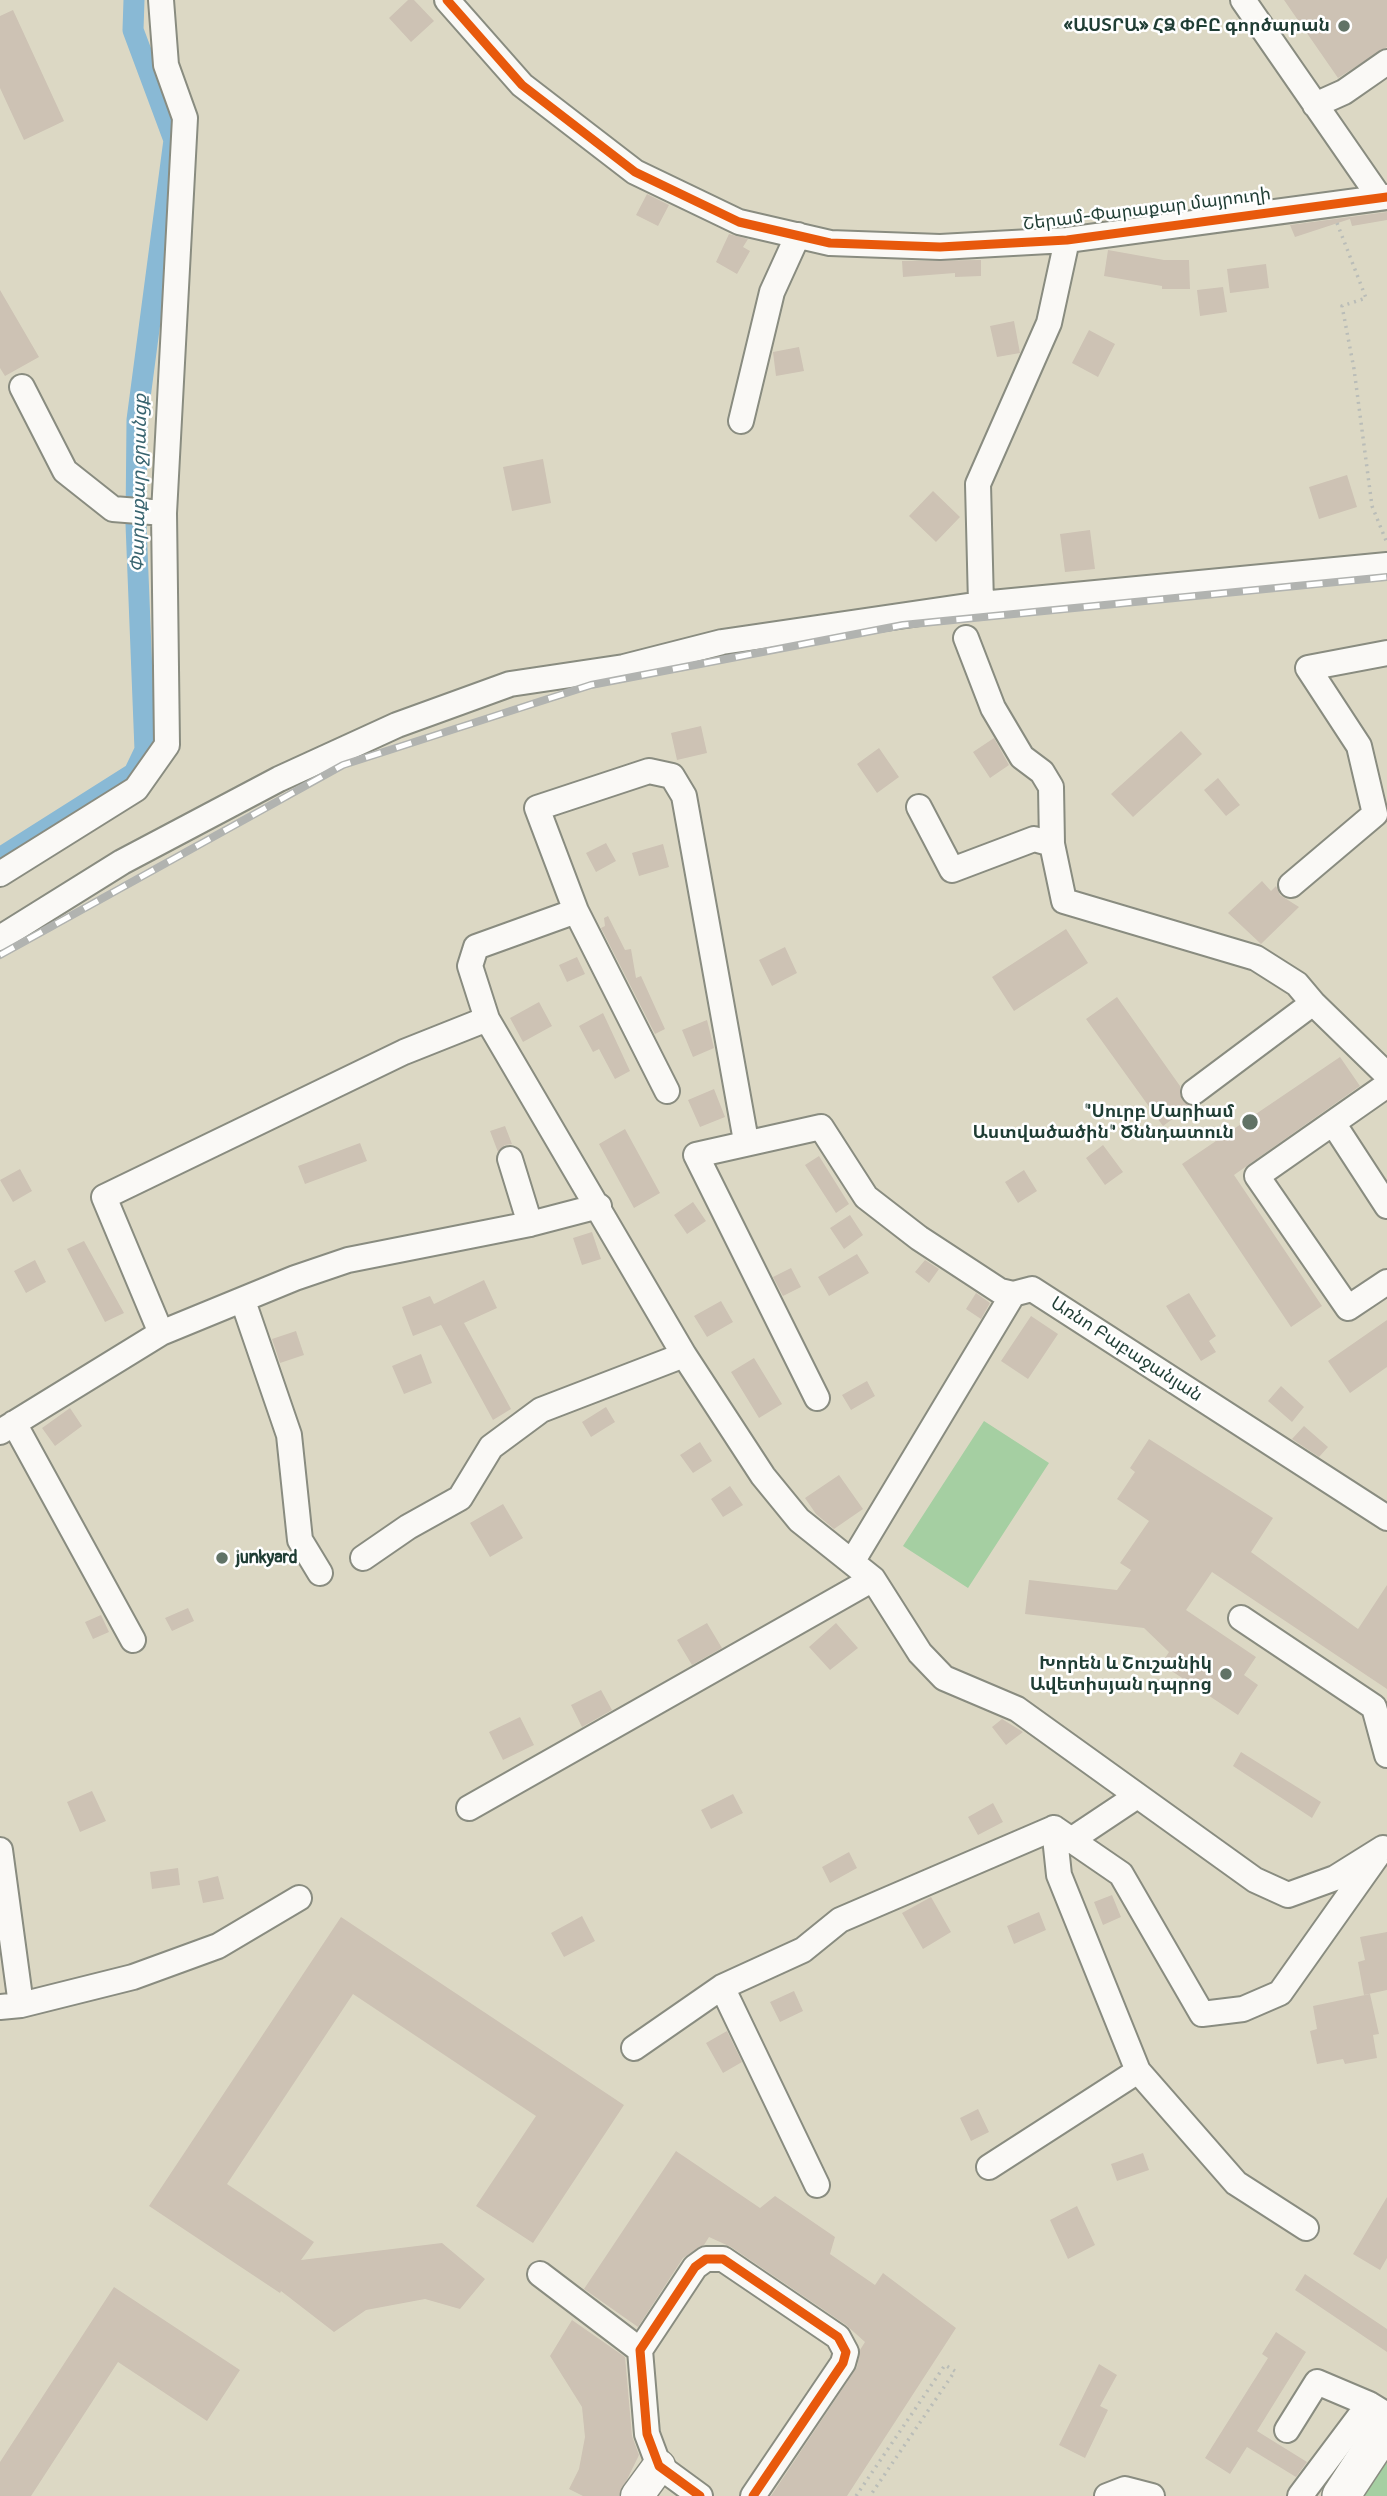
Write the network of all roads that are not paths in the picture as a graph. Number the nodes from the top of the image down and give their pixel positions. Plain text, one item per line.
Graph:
1 (160, 0) edge
2 (447, 0) edge
3 (1243, 0) edge
4 (1387, 62) edge
5 (1315, 105) junction
6 (1383, 197) edge
7 (798, 235) junction
8 (1066, 240) junction
9 (22, 387) dead end
10 (741, 421) dead end
11 (164, 513) junction
12 (1387, 565) edge
13 (981, 604) junction
14 (966, 638) dead end
15 (1387, 653) edge
16 (919, 807) dead end
17 (1052, 844) junction
18 (0, 874) edge
19 (1291, 885) dead end
20 (576, 911) junction
21 (0, 938) edge
22 (1313, 1003) junction
23 (487, 1019) junction
24 (1387, 1075) edge
25 (1387, 1085) edge
26 (667, 1091) dead end
27 (1194, 1092) dead end
28 (1333, 1124) junction
29 (746, 1141) junction
30 (510, 1159) dead end
31 (598, 1206) junction
32 (1387, 1206) edge
33 (530, 1224) junction
34 (1387, 1282) edge
35 (1013, 1294) junction
36 (243, 1301) junction
37 (161, 1333) junction
38 (684, 1355) junction
39 (817, 1398) dead end
40 (7, 1428) edge
41 (1387, 1518) edge
42 (363, 1558) dead end
43 (852, 1562) junction
44 (320, 1573) dead end
45 (873, 1579) junction
46 (1241, 1618) dead end
47 (133, 1640) dead end
48 (1387, 1755) edge
49 (1137, 1796) junction
50 (469, 1808) dead end
51 (1063, 1834) junction
52 (1385, 1846) edge
53 (0, 1850) edge
54 (299, 1898) dead end
55 (722, 1987) junction
56 (10, 2006) edge
57 (634, 2048) dead end
58 (1138, 2071) junction
59 (989, 2167) dead end
60 (817, 2185) dead end
61 (1306, 2228) dead end
62 (540, 2274) dead end
63 (640, 2350) junction
64 (1382, 2419) edge
65 (1287, 2430) dead end
66 (659, 2466) junction
67 (637, 2496) edge
68 (700, 2496) edge
69 (753, 2496) edge
70 (1107, 2496) edge
71 (1152, 2496) edge
72 (1300, 2496) edge
73 (1341, 2496) edge
74 (1355, 2496) edge

1 - 11 street
2 - 7 street, Շերամ-Փարաքար մայրուղի
3 - 5 street
4 - 5 street
5 - 6 street
6 - 8 street, Շերամ-Փարաքար մայրուղի
7 - 8 street, Շերամ-Փարաքար մայրուղի
7 - 10 street
8 - 13 street
9 - 11 street
11 - 18 street
12 - 13 street
13 - 21 street
14 - 17 street
15 - 19 street
16 - 17 street
17 - 22 street
20 - 23 street
20 - 26 street
20 - 29 street
22 - 24 street
22 - 27 street
23 - 31 street
23 - 37 street
25 - 28 street
28 - 32 street
28 - 34 street
29 - 35 street, Առնո Բաբաջանյան
29 - 39 street, Առնո Բաբաջանյան
30 - 33 street
31 - 33 street
31 - 38 street
33 - 36 street
35 - 41 street, Առնո Բաբաջանյան
35 - 43 street
36 - 37 street
36 - 44 street
37 - 40 street
38 - 42 street
38 - 43 street
40 - 47 street
43 - 45 street
45 - 49 street
45 - 50 street
46 - 48 street
49 - 51 street
49 - 52 street
51 - 52 street
51 - 55 street
51 - 58 street
53 - 56 street
54 - 56 street
55 - 57 street
55 - 60 street
58 - 59 street
58 - 61 street
62 - 63 street
63 - 66 street
63 - 69 street
64 - 65 street
64 - 72 street
64 - 73 highway
64 - 74 highway
66 - 67 main road
66 - 68 street
70 - 71 street

